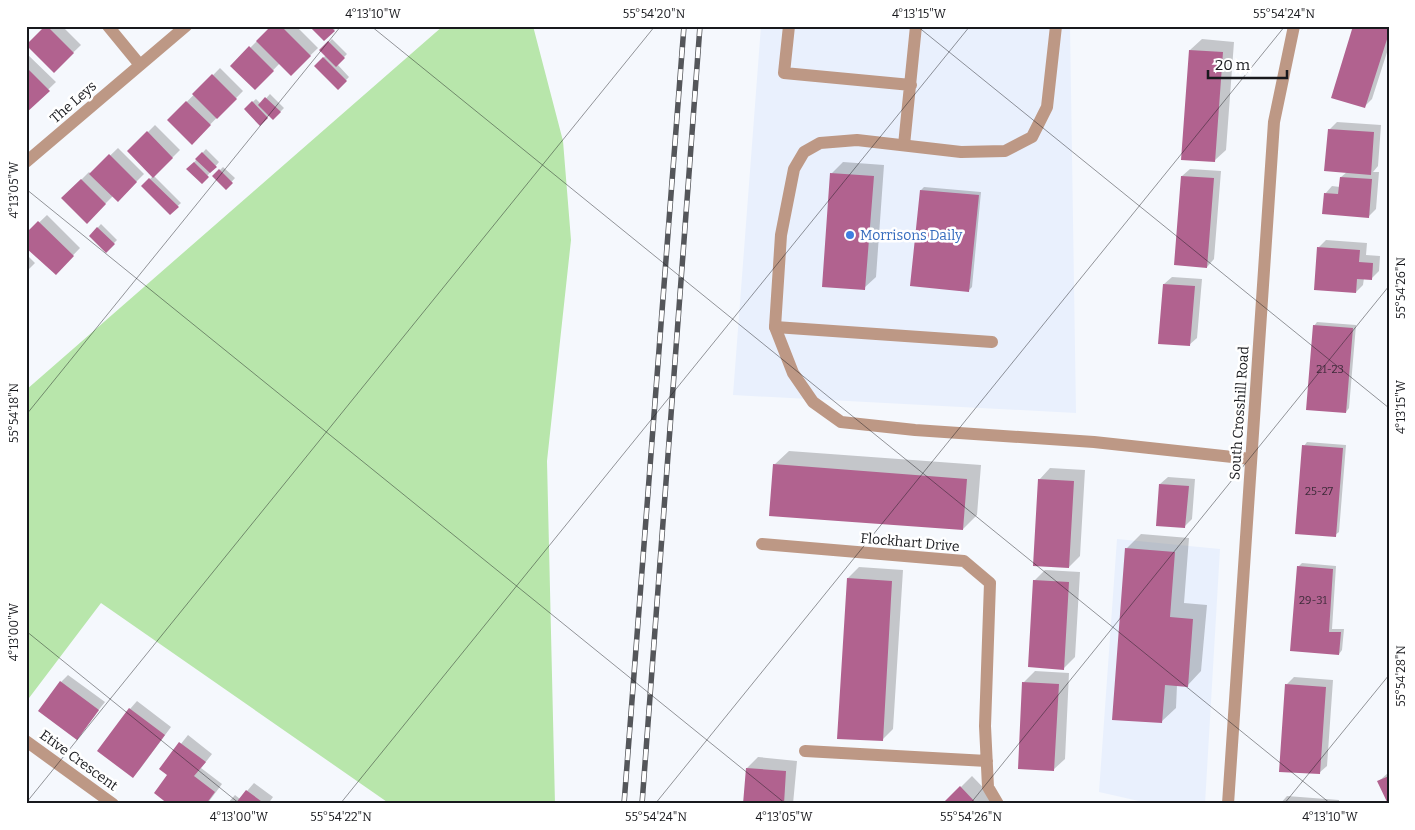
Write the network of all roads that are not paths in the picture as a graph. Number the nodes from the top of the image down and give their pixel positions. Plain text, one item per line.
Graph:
1 (108, 26) edge
2 (186, 26) edge
3 (789, 26) edge
4 (916, 26) edge
5 (1056, 26) edge
6 (1294, 26) edge
7 (140, 65) junction
8 (911, 85) junction
9 (904, 145) junction
10 (26, 162) edge
11 (775, 326) junction
12 (992, 342) dead end
13 (1251, 459) junction
14 (762, 544) dead end
15 (26, 741) edge
16 (805, 751) dead end
17 (987, 761) junction
18 (114, 804) edge
19 (998, 804) edge
20 (1228, 804) edge

1 - 7 street
2 - 7 street, The Leys
3 - 8 street
4 - 8 street
5 - 9 street
6 - 13 street, South Crosshill Road
7 - 10 street, The Leys
8 - 9 street
9 - 11 street
11 - 12 street
11 - 13 street
13 - 20 street, South Crosshill Road
14 - 17 street, Flockhart Drive
15 - 18 street, Etive Crescent
16 - 17 street
17 - 19 street, Flockhart Drive

